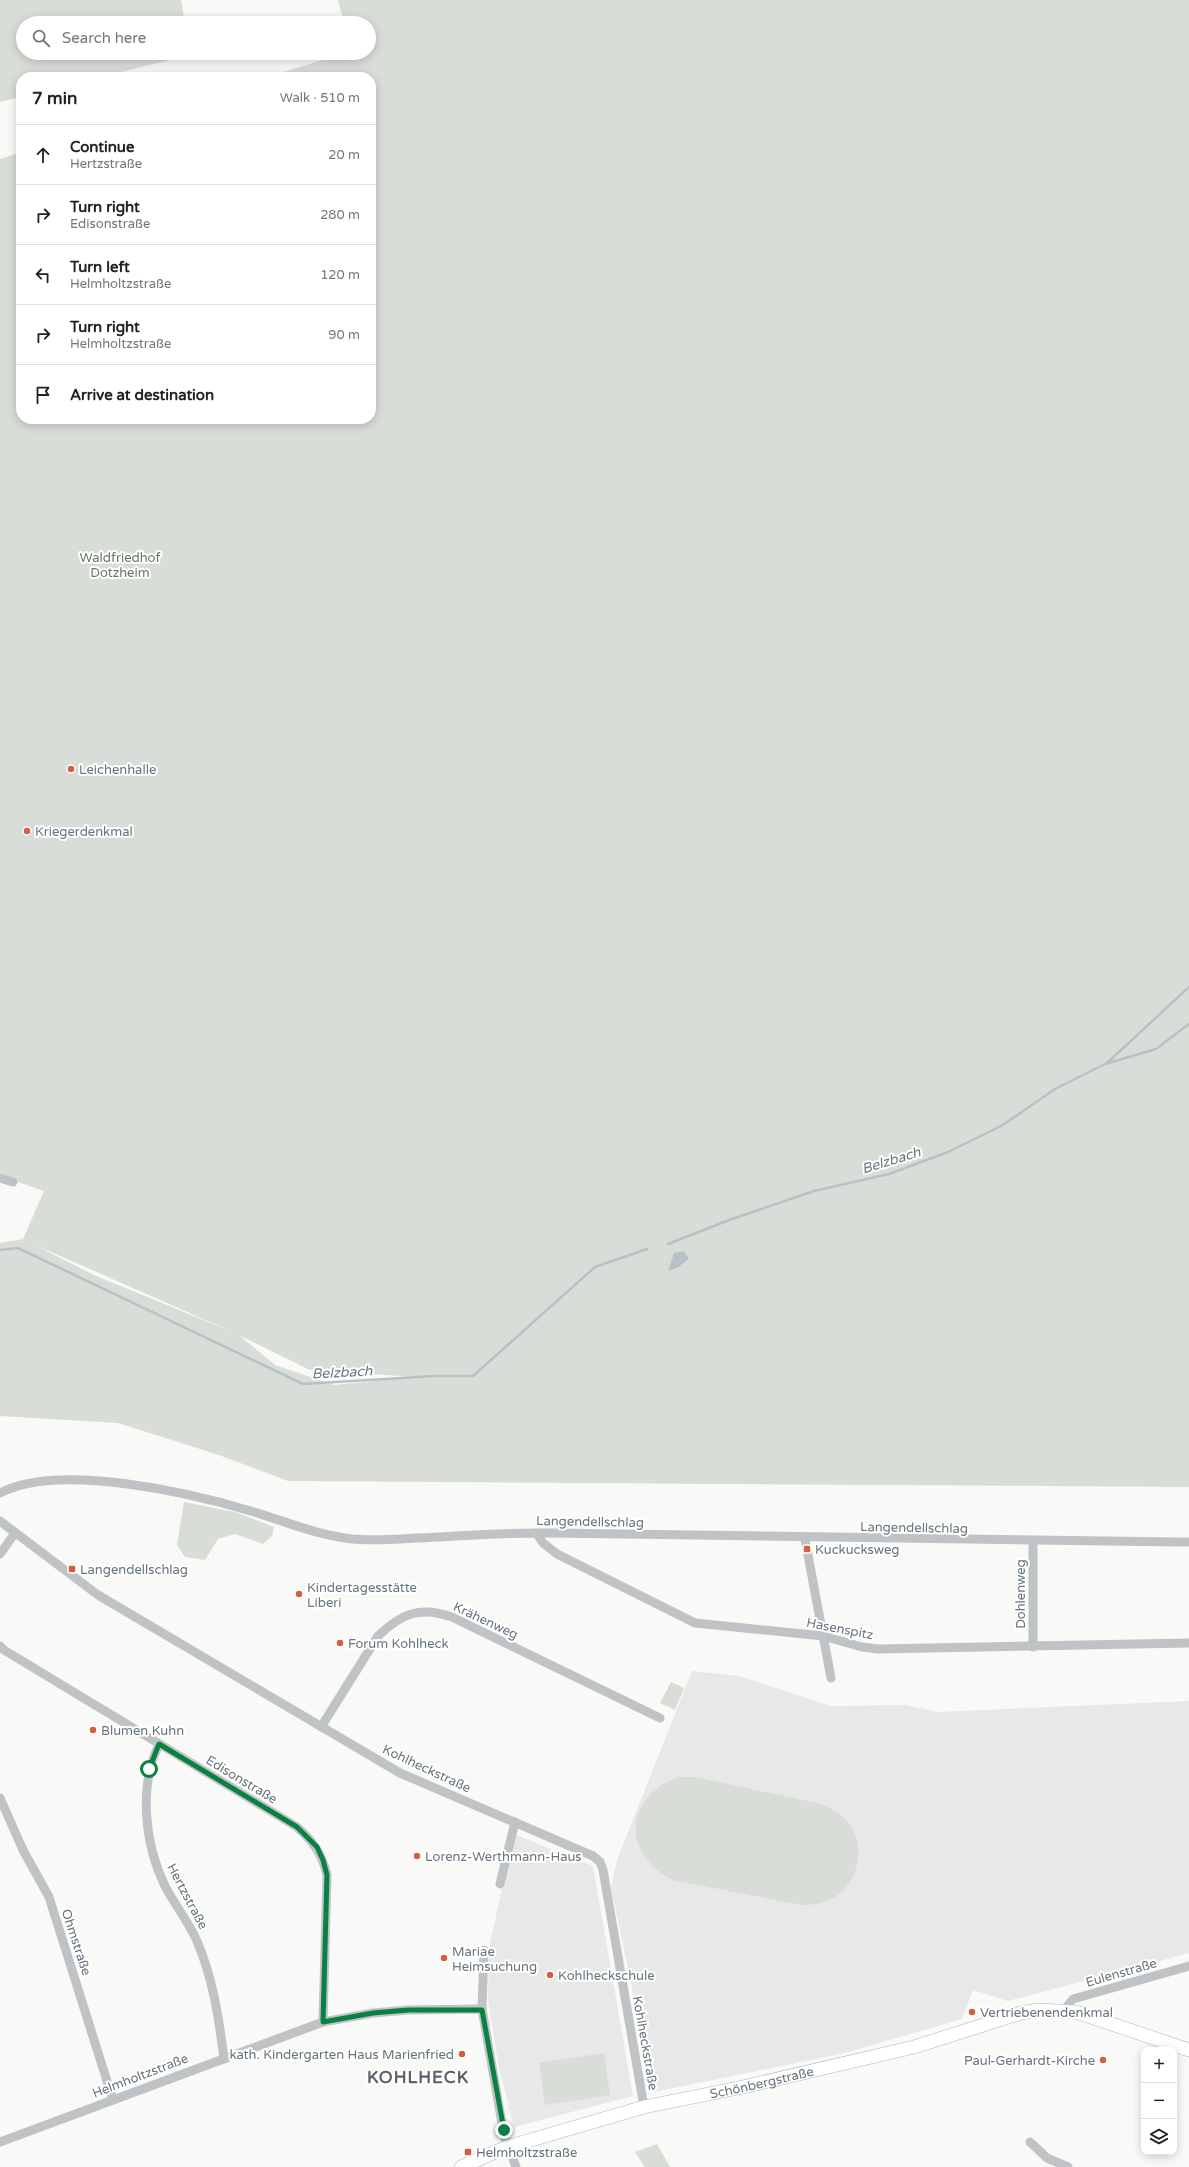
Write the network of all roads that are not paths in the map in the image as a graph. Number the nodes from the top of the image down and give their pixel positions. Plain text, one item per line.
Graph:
1 (0, 1178) edge
2 (13, 1182) dead end
3 (0, 1493) edge
4 (0, 1521) edge
5 (15, 1533) junction
6 (536, 1533) junction
7 (805, 1538) junction
8 (1033, 1541) junction
9 (1189, 1542) edge
10 (0, 1554) edge
11 (823, 1636) junction
12 (1189, 1643) edge
13 (1033, 1647) junction
14 (1, 1652) edge
15 (831, 1678) dead end
16 (660, 1718) dead end
17 (321, 1727) junction
18 (159, 1744) junction
19 (0, 1798) edge
20 (515, 1822) junction
21 (500, 1884) dead end
22 (484, 1950) dead end
23 (1189, 1966) edge
24 (482, 2010) junction
25 (1064, 2010) junction
26 (323, 2022) junction
27 (1189, 2050) edge
28 (224, 2059) junction
29 (113, 2100) junction
30 (644, 2107) junction
31 (0, 2142) edge
32 (1030, 2142) dead end
33 (507, 2147) junction
34 (461, 2167) edge
35 (516, 2167) edge
36 (1068, 2167) edge

1 - 2 street
3 - 6 street, Langendellschlag
4 - 5 street, Kohlheckstraße
5 - 10 street
5 - 17 street, Kohlheckstraße
6 - 7 street, Langendellschlag
6 - 11 street, Hasenspitz
7 - 8 street, Langendellschlag
7 - 11 street
8 - 9 street, Langendellschlag
8 - 13 street, Dohlenweg
11 - 13 street, Hasenspitz
11 - 15 street
12 - 13 street, Hasenspitz
14 - 18 street, Edisonstraße
16 - 17 street, Krähenweg
17 - 20 street, Kohlheckstraße
18 - 26 street, Edisonstraße
18 - 28 street, Hertzstraße
19 - 29 street, Ohmstraße
20 - 21 street
20 - 30 street, Kohlheckstraße
22 - 24 street
23 - 25 street, Eulenstraße
24 - 26 street, Helmholtzstraße
24 - 33 street
25 - 27 street, Schönbergstraße
25 - 30 street, Schönbergstraße
26 - 28 street, Helmholtzstraße
28 - 29 street, Helmholtzstraße
29 - 31 street, Helmholtzstraße
30 - 33 street, Schönbergstraße
32 - 36 street
33 - 34 street, Schönbergstraße
33 - 35 street

